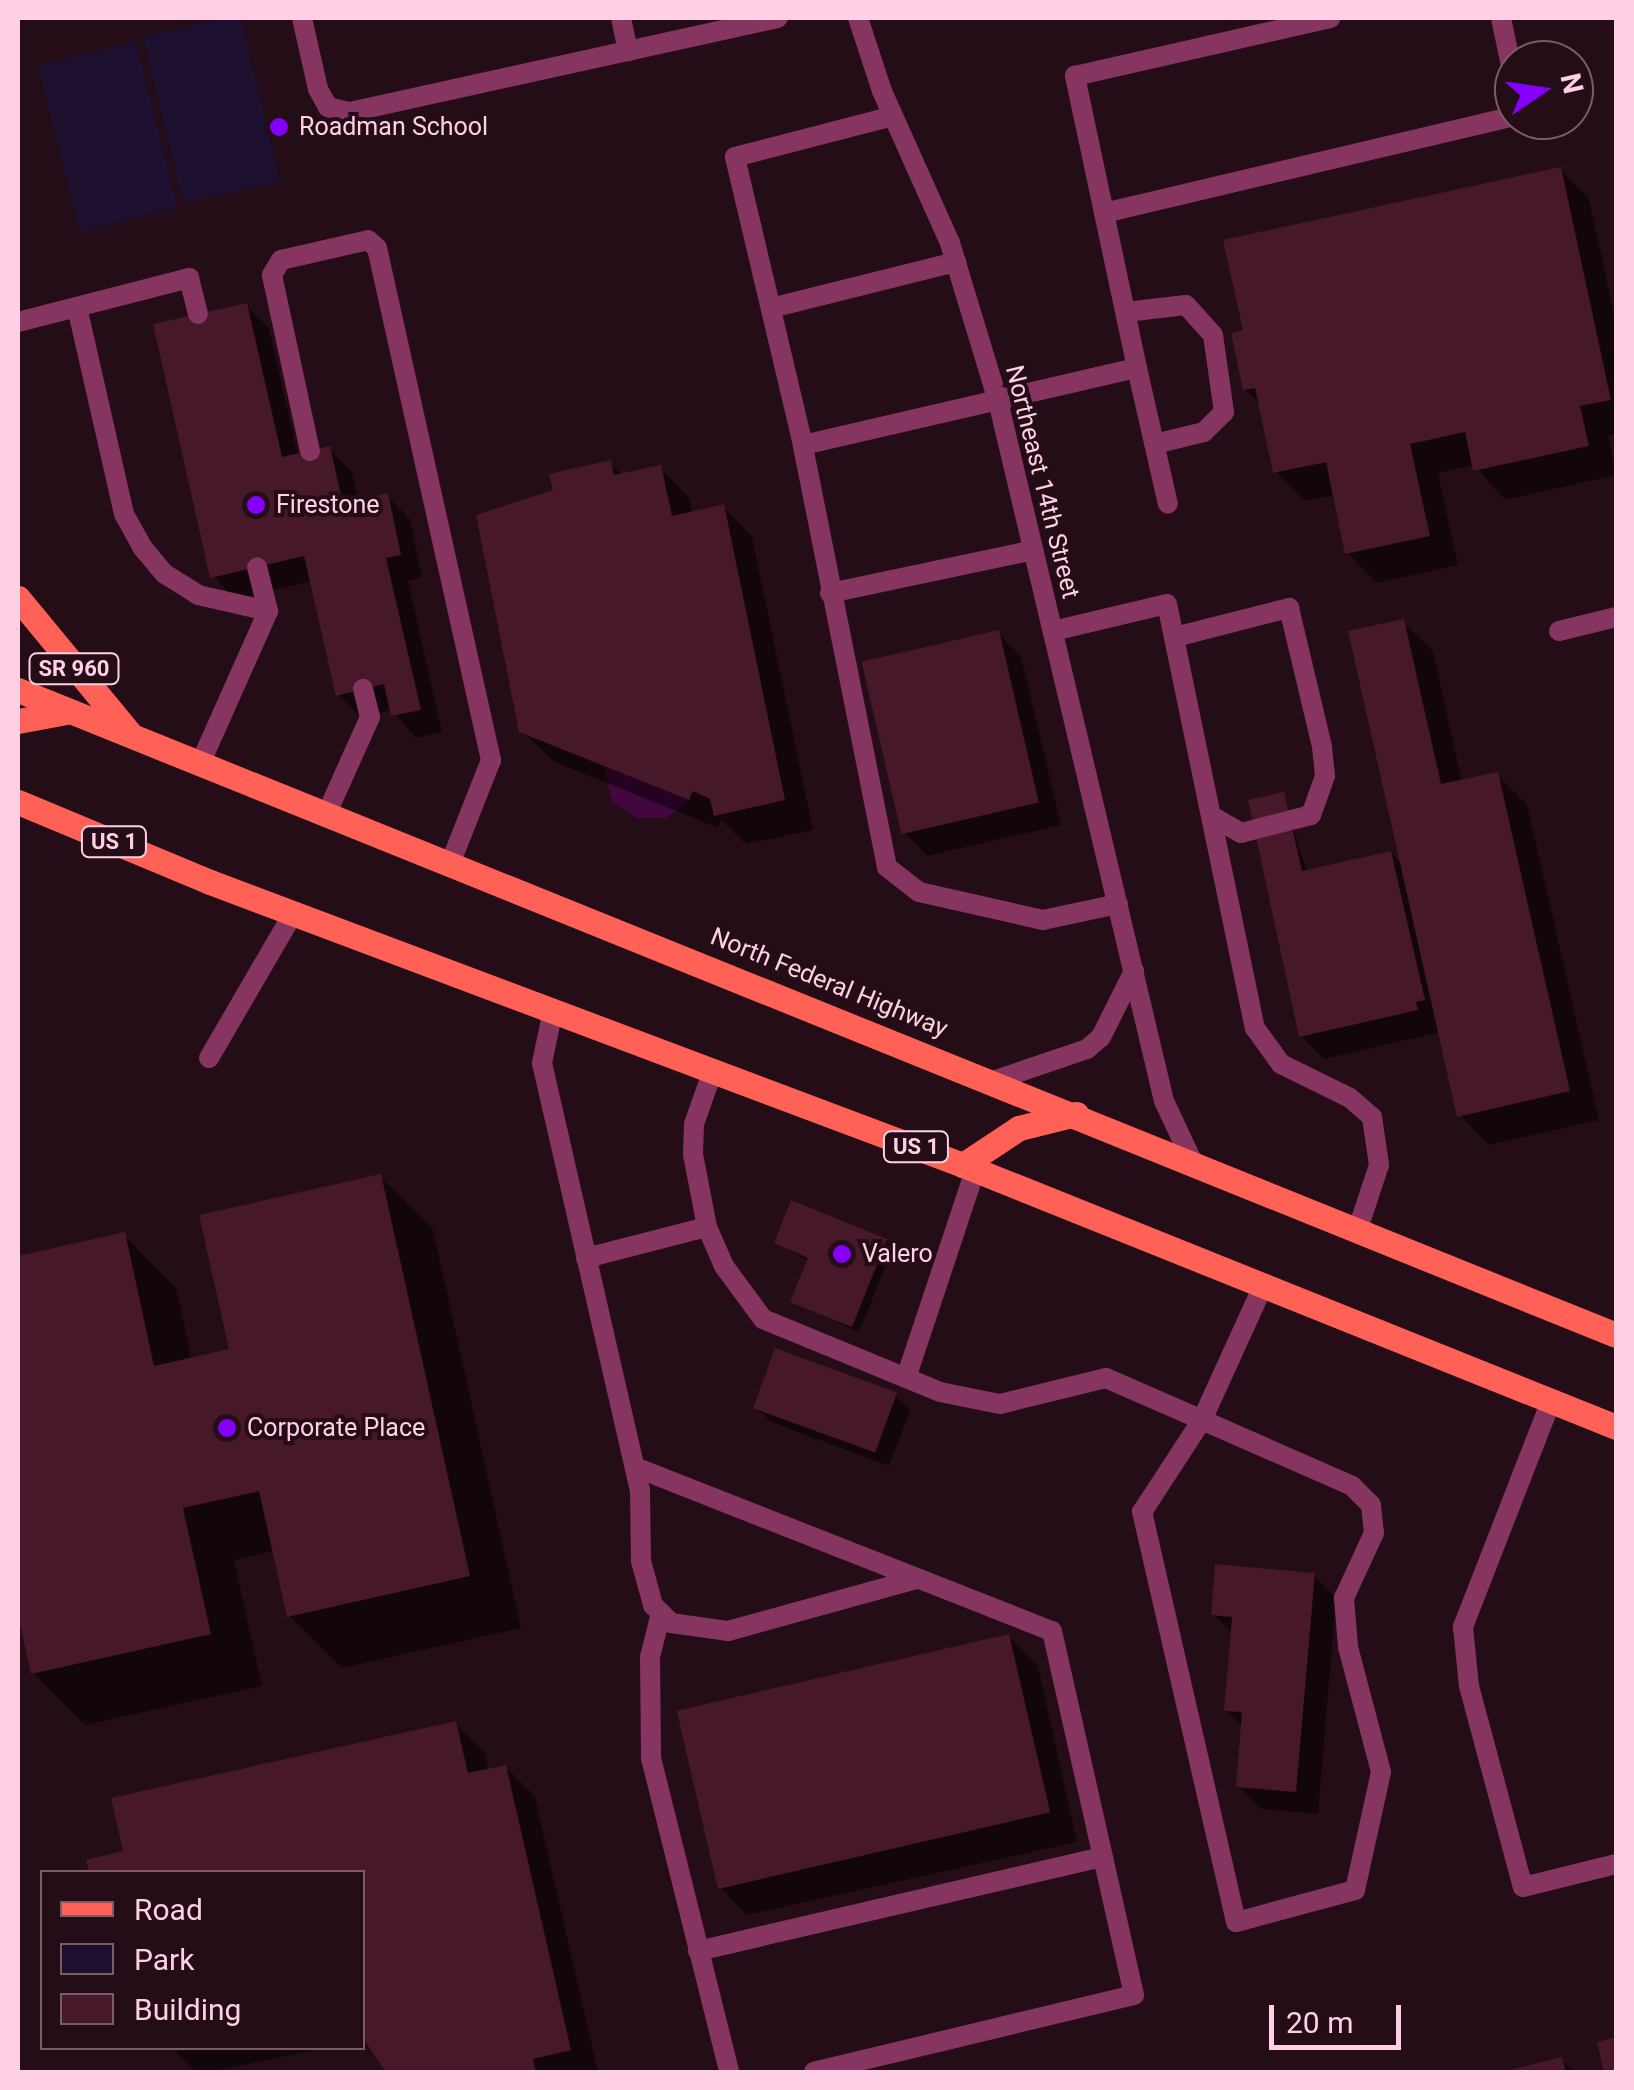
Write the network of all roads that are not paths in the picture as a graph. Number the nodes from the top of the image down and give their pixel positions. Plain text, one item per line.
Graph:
1 (302, 18) edge
2 (620, 18) edge
3 (778, 18) edge
4 (858, 18) edge
5 (1330, 18) edge
6 (628, 51) junction
7 (893, 116) junction
8 (1494, 121) edge
9 (1104, 213) junction
10 (956, 262) junction
11 (77, 307) junction
12 (771, 308) junction
13 (1126, 312) junction
14 (198, 314) dead end
15 (18, 322) edge
16 (1137, 368) junction
17 (998, 401) junction
18 (1154, 444) junction
19 (803, 446) junction
20 (310, 451) dead end
21 (1168, 504) dead end
22 (1034, 550) junction
23 (257, 567) dead end
24 (830, 593) junction
25 (18, 598) edge
26 (268, 611) junction
27 (1616, 617) edge
28 (1053, 630) junction
29 (1558, 631) dead end
30 (1175, 637) junction
31 (364, 689) dead end
32 (18, 690) edge
33 (71, 712) junction
34 (18, 721) edge
35 (134, 738) junction
36 (200, 764) junction
37 (18, 802) edge
38 (326, 815) junction
39 (1216, 818) junction
40 (450, 864) junction
41 (1118, 904) junction
42 (294, 912) junction
43 (1134, 972) junction
44 (554, 1010) junction
45 (209, 1058) dead end
46 (714, 1070) junction
47 (993, 1082) junction
48 (1076, 1114) junction
49 (1194, 1165) junction
50 (969, 1168) junction
51 (707, 1227) junction
52 (1357, 1232) junction
53 (586, 1258) junction
54 (1263, 1286) junction
55 (1616, 1336) edge
56 (906, 1378) junction
57 (1550, 1401) junction
58 (1202, 1420) junction
59 (1616, 1427) edge
60 (635, 1467) junction
61 (917, 1579) junction
62 (660, 1613) junction
63 (1102, 1857) junction
64 (1616, 1864) edge
65 (698, 1951) junction
66 (729, 2072) edge
67 (814, 2072) edge

1 - 6 street
2 - 6 street
3 - 6 street
4 - 7 street, Northeast 14th Street
5 - 9 street
7 - 10 street, Northeast 14th Street
7 - 12 street
8 - 9 street
9 - 13 street
10 - 12 street
10 - 17 street, Northeast 14th Street
11 - 14 street
11 - 15 street
11 - 26 street
12 - 19 street
13 - 16 street
13 - 18 street
16 - 17 street
16 - 18 street
17 - 19 street
17 - 22 street, Northeast 14th Street
18 - 21 street
19 - 24 street
20 - 40 street
22 - 24 street
22 - 28 street, Northeast 14th Street
23 - 26 street
24 - 41 street
25 - 35 main road, SR 960
26 - 36 street
27 - 29 street
28 - 30 street
28 - 41 street, Northeast 14th Street
30 - 39 street
30 - 39 street
31 - 38 street
32 - 33 main road, North Federal Highway
33 - 34 main road
33 - 35 main road, North Federal Highway
35 - 36 main road, North Federal Highway
36 - 38 main road, North Federal Highway
37 - 42 main road, US 1
38 - 40 main road, North Federal Highway
39 - 52 street
40 - 47 main road, North Federal Highway
41 - 43 street, Northeast 14th Street
42 - 44 main road, US 1
42 - 45 street
43 - 47 street
43 - 49 street, Northeast 14th Street
44 - 46 main road, US 1
44 - 53 street
46 - 50 main road, US 1
46 - 51 street
47 - 48 main road, North Federal Highway
48 - 49 main road, North Federal Highway
48 - 50 main road
49 - 52 main road, North Federal Highway
50 - 54 main road, US 1
50 - 56 street
51 - 53 street
51 - 56 street
52 - 55 main road, North Federal Highway
53 - 60 street
54 - 57 main road, US 1
54 - 58 street
56 - 58 street
57 - 59 main road, US 1
57 - 64 street
58 - 58 street
60 - 61 street
60 - 62 street
61 - 62 street
61 - 63 street
62 - 65 street
63 - 65 street
63 - 67 street
65 - 66 street

